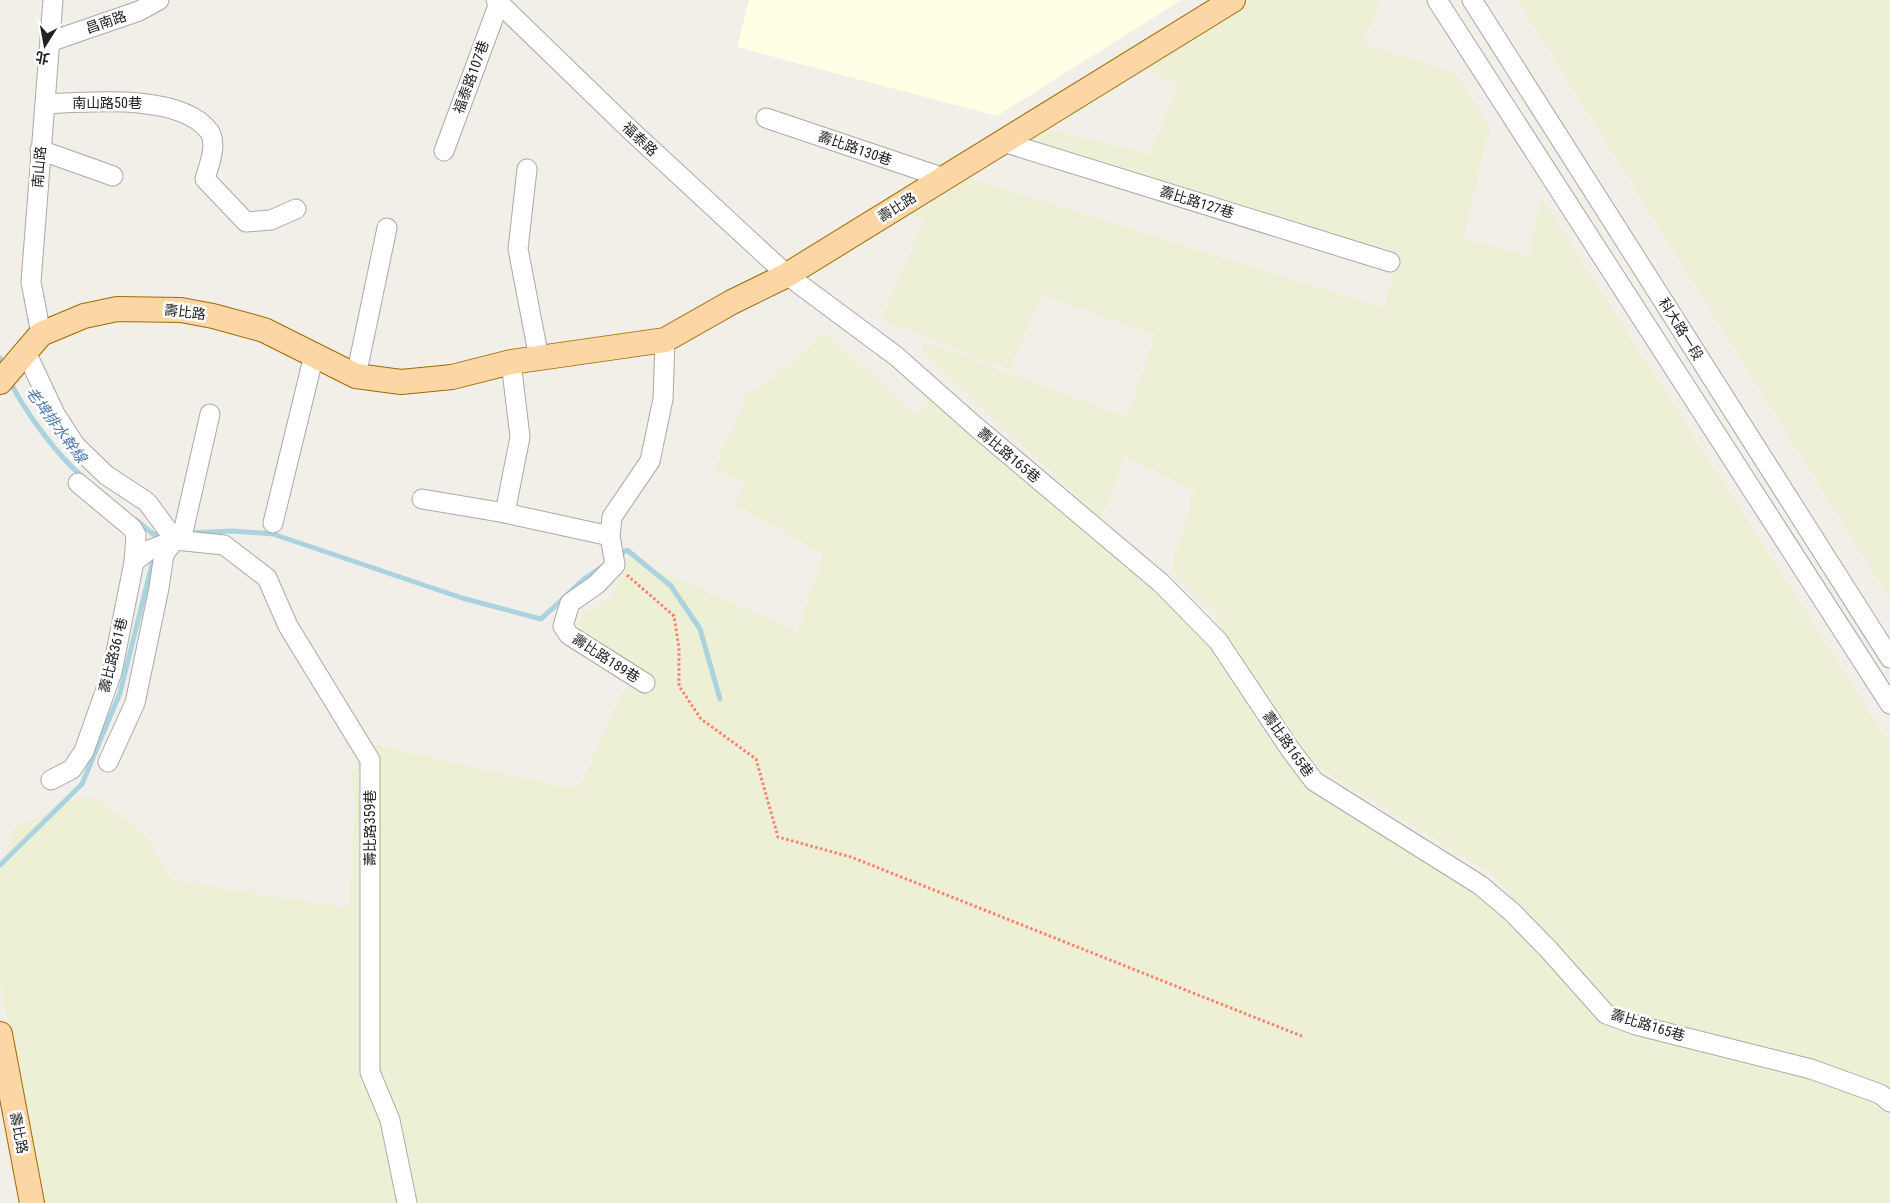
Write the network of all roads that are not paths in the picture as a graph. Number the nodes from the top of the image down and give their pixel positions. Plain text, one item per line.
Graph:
1 (53, 0) edge
2 (159, 0) edge
3 (1232, 0) edge
4 (1437, 0) edge
5 (1472, 0) edge
6 (497, 2) edge
7 (52, 41) junction
8 (46, 104) junction
9 (766, 118) dead end
10 (1003, 142) junction
11 (40, 150) junction
12 (444, 151) dead end
13 (527, 169) dead end
14 (113, 176) dead end
15 (944, 178) junction
16 (296, 209) dead end
17 (387, 228) dead end
18 (1390, 262) dead end
19 (787, 275) junction
20 (41, 334) junction
21 (665, 340) junction
22 (314, 355) junction
23 (22, 357) junction
24 (539, 358) junction
25 (511, 362) junction
26 (356, 376) junction
27 (0, 382) edge
28 (210, 414) dead end
29 (78, 483) dead end
30 (422, 499) dead end
31 (504, 513) junction
32 (273, 523) dead end
33 (610, 536) junction
34 (163, 545) junction
35 (134, 562) junction
36 (1890, 658) edge
37 (645, 683) dead end
38 (1890, 704) edge
39 (108, 762) dead end
40 (51, 780) dead end
41 (0, 1034) edge
42 (1890, 1102) edge
43 (32, 1203) edge
44 (406, 1203) edge

1 - 7 street, 南山路
2 - 7 street, 昌南路
3 - 10 main road, 壽比路
4 - 38 street
5 - 36 street, 科大路一段
6 - 12 street, 福泰路107巷
6 - 19 street, 福泰路
7 - 8 street, 南山路
8 - 11 street, 南山路
8 - 16 street, 南山路50巷
9 - 15 street, 壽比路130巷
10 - 15 main road, 壽比路
10 - 18 street, 壽比路127巷
11 - 14 street
11 - 20 street, 南山路
13 - 24 street
15 - 19 main road, 壽比路
17 - 26 street
19 - 21 main road, 壽比路
19 - 42 street, 壽比路165巷
20 - 22 main road, 壽比路
20 - 23 main road, 壽比路
21 - 24 main road, 壽比路
21 - 33 street
22 - 26 main road, 壽比路
22 - 32 street
23 - 27 main road, 壽比路
23 - 34 street
24 - 25 main road, 壽比路
25 - 26 main road, 壽比路
25 - 31 street
28 - 34 street
29 - 35 street, 壽比路361巷
30 - 31 street
31 - 33 street
33 - 37 street, 壽比路189巷
34 - 35 street
34 - 39 street
34 - 44 street, 壽比路359巷
35 - 40 street, 壽比路361巷
41 - 43 main road, 壽比路

